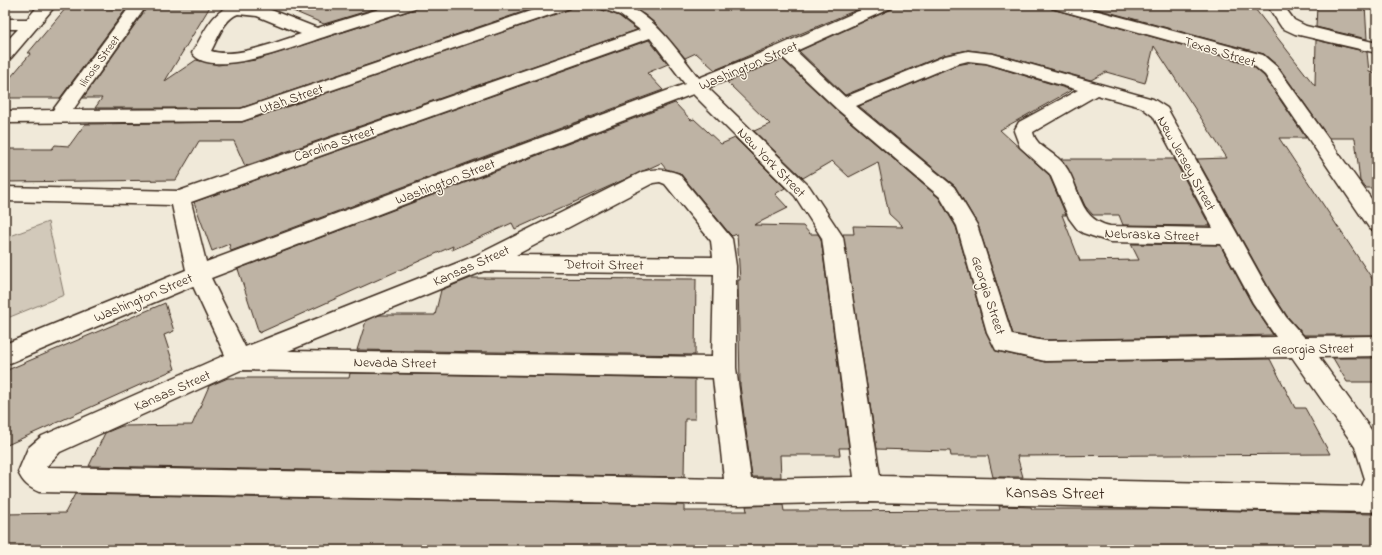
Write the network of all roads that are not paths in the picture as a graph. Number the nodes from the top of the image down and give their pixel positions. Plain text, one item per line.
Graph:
1 (48, 5) edge
2 (139, 5) edge
3 (405, 5) edge
4 (564, 5) edge
5 (606, 5) edge
6 (885, 5) edge
7 (1058, 5) edge
8 (1275, 5) edge
9 (5, 24) edge
10 (32, 24) junction
11 (653, 31) junction
12 (316, 34) junction
13 (1377, 48) edge
14 (784, 50) junction
15 (5, 54) edge
16 (696, 86) junction
17 (1095, 88) junction
18 (843, 105) junction
19 (59, 116) junction
20 (5, 117) edge
21 (5, 194) edge
22 (180, 198) junction
23 (1377, 223) edge
24 (1228, 236) junction
25 (483, 262) junction
26 (725, 266) junction
27 (198, 274) junction
28 (1377, 346) edge
29 (1299, 348) junction
30 (5, 355) edge
31 (239, 360) junction
32 (724, 368) junction
33 (1375, 486) edge
34 (870, 489) junction
35 (739, 492) junction

1 - 10 street
2 - 19 street, Ilinois Street
3 - 12 street
4 - 19 street, Utah Street
5 - 11 street, New York Street
6 - 14 street, Washington Street
7 - 23 street, Texas Street
8 - 13 street
9 - 10 street
10 - 15 street
11 - 16 street, New York Street
11 - 22 street, Carolina Street
12 - 12 street
14 - 16 street, Washington Street
14 - 18 street, Georgia Street
16 - 27 street, Washington Street
16 - 34 street, New York Street
17 - 18 street, New Jersey Street
17 - 24 street, New Jersey Street
17 - 24 street, Nebraska Street
18 - 29 street, Georgia Street
19 - 20 street, Utah Street
21 - 22 street, Carolina Street
22 - 27 street
24 - 29 street, New Jersey Street
25 - 26 street, Detroit Street
25 - 26 street, Kansas Street
25 - 31 street, Kansas Street
26 - 32 street, Kansas Street
27 - 30 street, Washington Street
27 - 31 street
28 - 29 street, Georgia Street
29 - 33 street, New Jersey Street
31 - 32 street, Nevada Street
31 - 35 street, Kansas Street
32 - 35 street, Kansas Street
33 - 34 street, Kansas Street
34 - 35 street, Kansas Street

